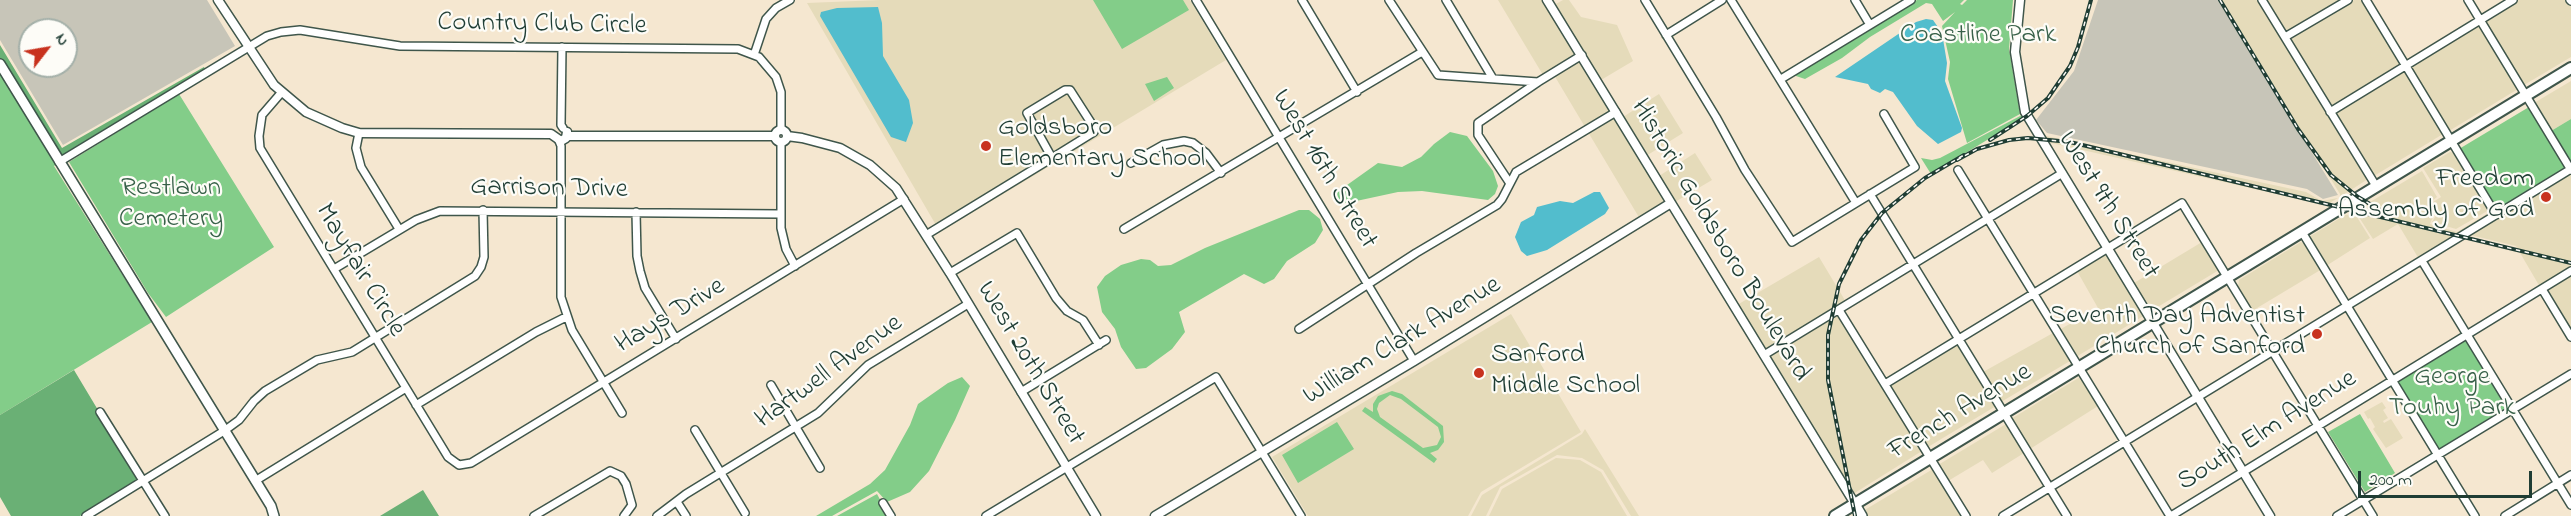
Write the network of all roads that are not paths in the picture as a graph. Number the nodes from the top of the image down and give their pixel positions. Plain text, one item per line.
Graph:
1 (218, 0) edge
2 (790, 0) edge
3 (1196, 0) edge
4 (1302, 0) edge
5 (1389, 0) edge
6 (1446, 0) edge
7 (1547, 0) edge
8 (1645, 0) edge
9 (1722, 0) edge
10 (1731, 0) edge
11 (1855, 0) edge
12 (1911, 0) edge
13 (2020, 0) edge
14 (2262, 0) edge
15 (2348, 0) edge
16 (2366, 0) edge
17 (2468, 0) edge
18 (2513, 0) edge
19 (2480, 20) junction
20 (1870, 25) junction
21 (1666, 35) junction
22 (2285, 37) junction
23 (562, 47) junction
24 (248, 49) junction
25 (1422, 52) junction
26 (754, 55) junction
27 (1582, 55) junction
28 (0, 64) edge
29 (2405, 65) junction
30 (2571, 68) edge
31 (1492, 77) junction
32 (1781, 79) junction
33 (1538, 82) junction
34 (1357, 92) junction
35 (281, 93) junction
36 (2526, 95) junction
37 (1616, 112) junction
38 (2330, 112) junction
39 (1884, 114) dead end
40 (359, 133) junction
41 (561, 134) junction
42 (781, 136) junction
43 (1280, 138) junction
44 (2451, 141) junction
45 (1052, 158) junction
46 (59, 162) junction
47 (1131, 163) dead end
48 (2571, 169) edge
49 (1958, 170) dead end
50 (1221, 173) junction
51 (2061, 174) junction
52 (1509, 182) junction
53 (2376, 186) junction
54 (1870, 194) junction
55 (904, 199) junction
56 (1671, 203) junction
57 (1856, 203) junction
58 (483, 210) junction
59 (560, 211) junction
60 (636, 212) junction
61 (780, 214) junction
62 (2496, 215) junction
63 (1988, 219) junction
64 (399, 229) junction
65 (1124, 229) dead end
66 (2302, 232) junction
67 (926, 235) junction
68 (2110, 248) junction
69 (2422, 261) junction
70 (1913, 264) junction
71 (795, 266) junction
72 (334, 269) junction
73 (2571, 271) edge
74 (950, 273) junction
75 (2228, 277) junction
76 (1367, 285) junction
77 (2542, 289) junction
78 (2033, 293) junction
79 (969, 304) junction
80 (2346, 306) junction
81 (1839, 310) junction
82 (566, 317) junction
83 (2152, 322) junction
84 (1299, 329) dead end
85 (2466, 335) junction
86 (2571, 337) edge
87 (375, 338) junction
88 (676, 339) junction
89 (1959, 339) junction
90 (1106, 340) dead end
91 (1099, 345) junction
92 (2273, 351) junction
93 (1764, 355) junction
94 (1414, 361) junction
95 (2078, 368) junction
96 (2571, 374) edge
97 (2391, 380) junction
98 (603, 383) junction
99 (1885, 384) junction
100 (771, 385) dead end
101 (406, 388) junction
102 (1021, 392) junction
103 (2198, 396) junction
104 (416, 405) junction
105 (2512, 410) junction
106 (100, 412) dead end
107 (622, 413) dead end
108 (2004, 413) junction
109 (2319, 425) junction
110 (796, 427) junction
111 (695, 430) dead end
112 (224, 431) junction
113 (2125, 442) junction
114 (1261, 451) junction
115 (2437, 455) junction
116 (1930, 458) junction
117 (459, 465) joint
118 (1066, 467) junction
119 (820, 468) dead end
120 (2243, 470) junction
121 (721, 472) junction
122 (2571, 475) edge
123 (143, 481) junction
124 (255, 481) junction
125 (2558, 483) junction
126 (2050, 488) junction
127 (2363, 500) junction
128 (677, 502) junction
129 (884, 503) dead end
130 (1855, 504) junction
131 (2571, 505) edge
132 (272, 511) edge
133 (745, 513) dead end
134 (86, 516) edge
135 (165, 516) edge
136 (281, 516) edge
137 (534, 516) edge
138 (624, 516) edge
139 (657, 516) edge
140 (686, 516) edge
141 (891, 516) edge
142 (986, 516) edge
143 (1096, 516) edge
144 (1155, 516) edge
145 (1301, 516) edge
146 (1834, 516) edge
147 (1862, 516) edge
148 (1966, 516) edge
149 (2003, 516) edge
150 (2067, 516) edge
151 (2170, 516) edge
152 (2270, 516) edge
153 (2337, 516) edge
154 (2373, 516) edge
155 (2475, 516) edge
156 (2505, 516) edge

1 - 24 street, West 20th Street
2 - 26 street
3 - 43 street, West 16th Street
4 - 34 street
5 - 25 street
6 - 31 street
7 - 27 street, Historic Goldsboro Boulevard
8 - 21 street
9 - 21 street
10 - 32 street
11 - 20 street
12 - 20 street
13 - 51 street, West 9th Street
14 - 22 street
15 - 22 street
16 - 29 street
17 - 19 street
18 - 19 street
19 - 29 street
19 - 36 street
20 - 32 street
21 - 57 street
22 - 38 street
23 - 24 street, Country Club Circle
23 - 26 street, Country Club Circle
23 - 41 street
24 - 35 street, West 20th Street
24 - 46 street, Country Club Circle
25 - 31 street
25 - 34 street
26 - 42 street
27 - 33 street
27 - 37 street, Historic Goldsboro Boulevard
28 - 46 main road
29 - 38 street
29 - 44 street
30 - 36 main road, French Avenue
31 - 33 street
32 - 57 street
33 - 52 street
34 - 43 street
35 - 40 street, West 20th Street
35 - 72 street, Mayfair Circle
36 - 44 main road, French Avenue
36 - 48 street
37 - 52 street
37 - 56 street, Historic Goldsboro Boulevard
38 - 53 street
39 - 54 street
40 - 41 street, West 20th Street
40 - 64 street
41 - 42 street, West 20th Street
41 - 59 street
42 - 55 street, West 20th Street
42 - 61 street
43 - 50 street
43 - 76 street, West 16th Street
44 - 53 main road, French Avenue
44 - 62 street
45 - 45 street
45 - 67 street
46 - 112 main road
47 - 50 street
48 - 62 street
49 - 63 street
50 - 65 street
51 - 63 street
51 - 68 street, West 9th Street
52 - 76 street
53 - 66 main road, French Avenue
54 - 57 street
54 - 70 street
55 - 67 street, West 20th Street
55 - 71 street, Hays Drive
56 - 93 street, Historic Goldsboro Boulevard
56 - 94 street, William Clark Avenue
58 - 59 street, Garrison Drive
58 - 64 street, Garrison Drive
58 - 87 street
59 - 60 street, Garrison Drive
59 - 82 street
60 - 61 street, Garrison Drive
60 - 88 street
61 - 71 street
62 - 69 street
63 - 70 street
63 - 78 street
64 - 72 street, Garrison Drive
66 - 75 main road, French Avenue
66 - 80 street
67 - 74 street, West 20th Street
68 - 75 street
68 - 78 street
68 - 83 street, West 9th Street
69 - 80 street
69 - 85 street
70 - 81 street
70 - 89 street
71 - 88 street, Hays Drive
72 - 87 street, Mayfair Circle
73 - 77 street, South Elm Avenue
74 - 79 street, West 20th Street
74 - 91 street
75 - 83 main road, French Avenue
75 - 92 street
76 - 84 street
76 - 94 street, West 16th Street
77 - 85 street, South Elm Avenue
77 - 86 street
78 - 89 street
78 - 95 street
79 - 102 street, West 20th Street
79 - 110 street, Hartwell Avenue
80 - 92 street
80 - 97 street
81 - 93 street
81 - 99 street
82 - 98 street
82 - 104 street
83 - 95 main road, French Avenue
83 - 103 street, West 9th Street
85 - 97 street, South Elm Avenue
85 - 105 street
87 - 101 street, Mayfair Circle
87 - 112 street
88 - 98 street, Hays Drive
89 - 99 street
89 - 108 street
90 - 91 street
91 - 102 street
92 - 103 street
92 - 109 street
93 - 130 street, Historic Goldsboro Boulevard
94 - 114 street, William Clark Avenue
95 - 108 main road, French Avenue
95 - 113 street
96 - 105 street
97 - 109 street, South Elm Avenue
97 - 115 street
98 - 107 street
98 - 117 street, Hays Drive
99 - 116 street
100 - 110 street
101 - 104 street, Mayfair Circle
101 - 124 street
102 - 118 street, West 20th Street
103 - 113 street
103 - 120 street, West 9th Street
104 - 117 street, Mayfair Circle
105 - 115 street
105 - 125 street
106 - 123 street
108 - 116 main road, French Avenue
108 - 126 street
109 - 120 street, South Elm Avenue
109 - 127 street
110 - 119 street
110 - 121 street, Hartwell Avenue
111 - 121 street
112 - 123 street
112 - 124 main road
113 - 126 street
113 - 151 street
114 - 118 street
114 - 144 street, William Clark Avenue
114 - 145 street
115 - 127 street
115 - 155 street
116 - 130 main road, French Avenue
116 - 148 street
118 - 142 street
118 - 143 street, West 20th Street
120 - 151 street, South Elm Avenue
120 - 152 street, West 9th Street
121 - 128 street, Hartwell Avenue
121 - 133 street
122 - 125 street
123 - 134 street
123 - 135 street
124 - 132 main road
125 - 131 street
125 - 156 street
126 - 149 street
126 - 150 street
127 - 153 street
127 - 154 street
128 - 139 street, Hartwell Avenue
128 - 140 street
129 - 141 street
130 - 146 main road, French Avenue
130 - 147 main road
132 - 136 main road
137 - 138 street

